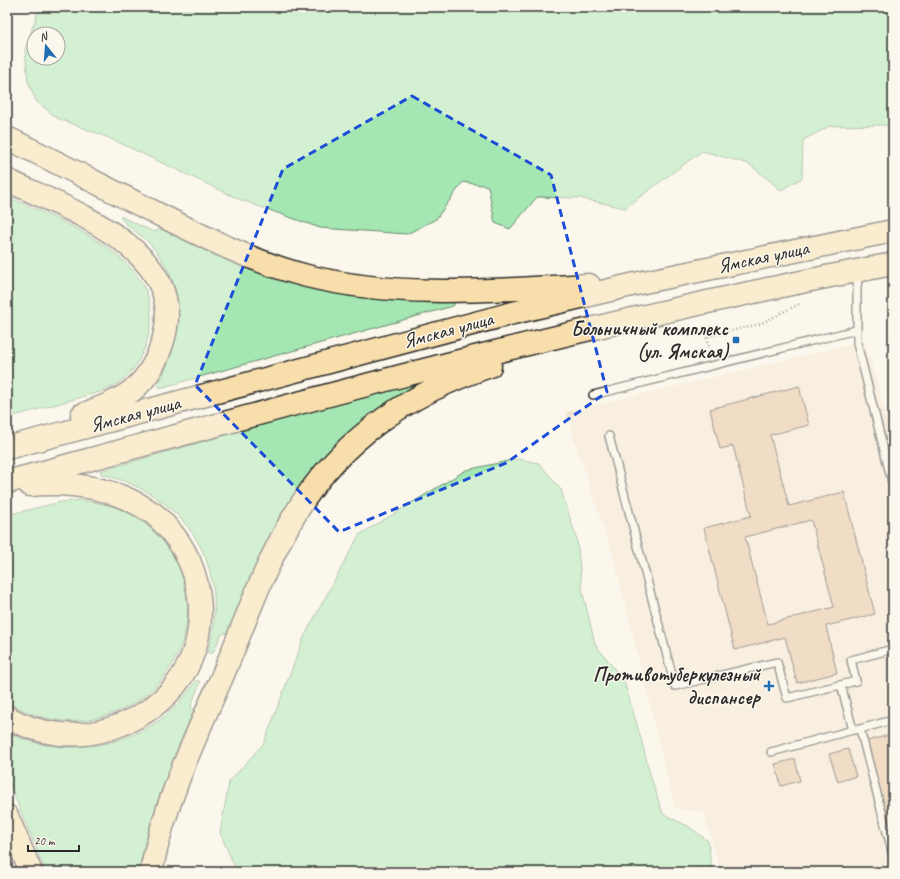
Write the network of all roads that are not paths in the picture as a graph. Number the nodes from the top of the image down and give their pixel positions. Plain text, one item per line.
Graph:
1 (8, 137) edge
2 (7, 180) edge
3 (893, 231) edge
4 (893, 264) edge
5 (860, 270) junction
6 (644, 282) junction
7 (649, 314) junction
8 (856, 330) junction
9 (593, 395) dead end
10 (609, 436) dead end
11 (7, 444) edge
12 (7, 448) edge
13 (7, 482) edge
14 (7, 486) edge
15 (893, 486) edge
16 (893, 649) edge
17 (841, 684) junction
18 (7, 717) edge
19 (893, 720) edge
20 (857, 729) junction
21 (771, 752) dead end
22 (7, 816) edge
23 (893, 855) edge
24 (31, 872) edge
25 (151, 872) edge

1 - 6 main road
2 - 11 main road
3 - 6 main road, Ямская улица
4 - 5 main road, Ямская улица
5 - 7 main road, Ямская улица
5 - 8 lane
6 - 12 main road, Ямская улица
7 - 13 main road
7 - 25 main road
8 - 9 lane
8 - 15 lane
10 - 17 lane
14 - 18 main road
16 - 17 lane
17 - 20 lane
19 - 20 lane
20 - 21 lane
20 - 23 lane
22 - 24 main road

